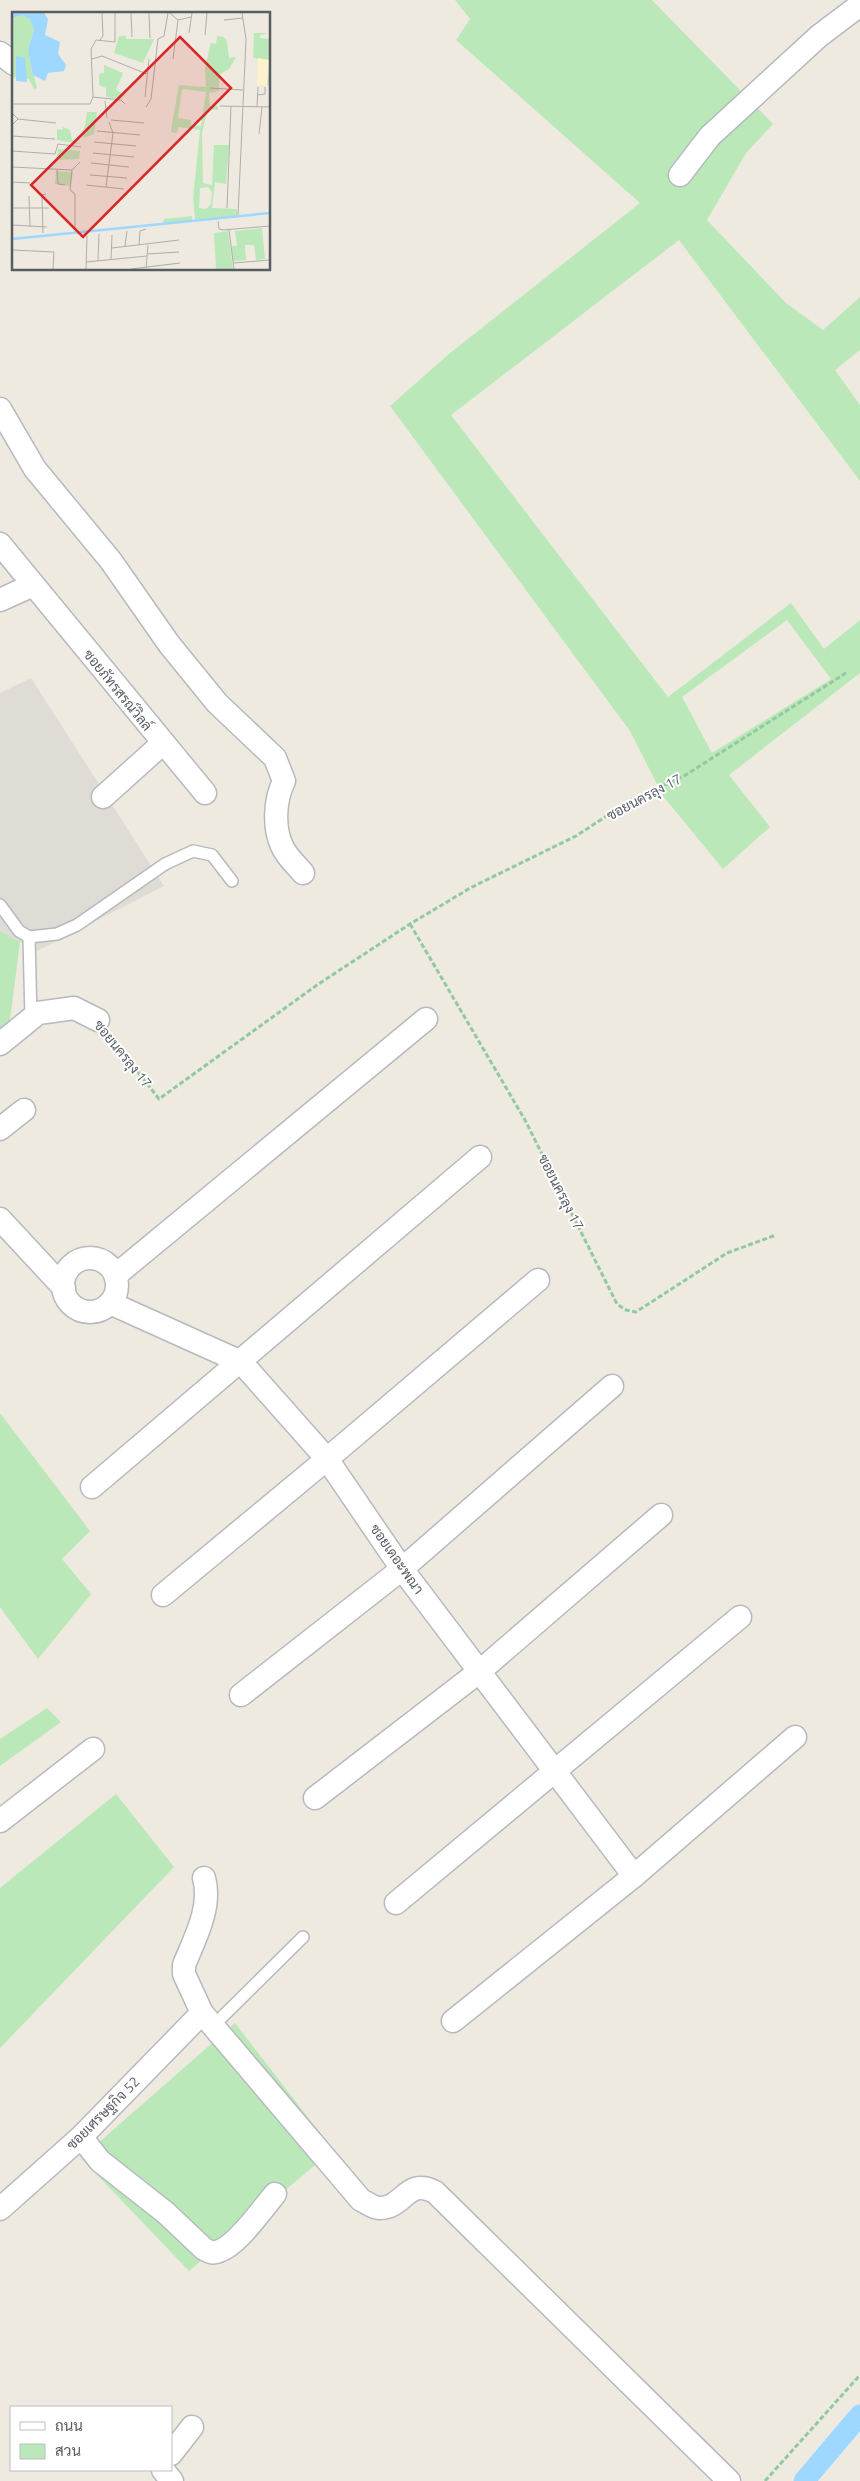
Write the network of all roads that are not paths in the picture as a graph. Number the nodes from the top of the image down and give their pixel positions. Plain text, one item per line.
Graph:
1 (860, 5) edge
2 (0, 53) edge
3 (12, 62) edge
4 (680, 175) dead end
5 (0, 409) edge
6 (0, 544) edge
7 (33, 586) junction
8 (0, 600) edge
9 (162, 744) junction
10 (205, 793) dead end
11 (103, 796) dead end
12 (303, 873) dead end
13 (232, 881) dead end
14 (0, 904) edge
15 (29, 937) junction
16 (31, 1018) junction
17 (98, 1020) road end
18 (426, 1020) dead end
19 (0, 1044) edge
20 (24, 1110) dead end
21 (0, 1129) edge
22 (480, 1157) dead end
23 (0, 1219) edge
24 (116, 1275) junction
25 (538, 1280) dead end
26 (64, 1288) junction
27 (110, 1303) junction
28 (241, 1362) junction
29 (612, 1386) dead end
30 (328, 1459) junction
31 (92, 1487) dead end
32 (660, 1514) dead end
33 (402, 1568) junction
34 (163, 1594) dead end
35 (740, 1617) dead end
36 (480, 1671) junction
37 (240, 1695) dead end
38 (795, 1737) dead end
39 (93, 1748) dead end
40 (555, 1773) junction
41 (315, 1798) dead end
42 (0, 1821) edge
43 (634, 1876) junction
44 (204, 1878) dead end
45 (396, 1903) dead end
46 (304, 1937) dead end
47 (207, 2020) junction
48 (453, 2021) dead end
49 (81, 2137) junction
50 (275, 2194) dead end
51 (0, 2209) edge
52 (192, 2427) dead end
53 (172, 2453) edge
54 (164, 2471) edge
55 (729, 2480) edge
56 (172, 2481) edge

1 - 4 street
2 - 3 street
5 - 12 street
6 - 7 street, ซอยภัทรสรณ์วิลล์
7 - 8 street
7 - 9 street, ซอยภัทรสรณ์วิลล์
9 - 10 street, ซอยภัทรสรณ์วิลล์
9 - 11 street
13 - 15 lane
14 - 15 lane
15 - 16 lane
16 - 17 street, ซอยนครลุง 17
16 - 19 street, ซอยนครลุง 17
18 - 24 street
20 - 21 street
22 - 28 street
23 - 26 street
24 - 26 street
24 - 27 street
25 - 30 street
26 - 27 street
27 - 28 street, ซอยเดอะพณา
28 - 30 street, ซอยเดอะพณา
28 - 31 street
29 - 33 street
30 - 33 street, ซอยเดอะพณา
30 - 34 street
32 - 36 street
33 - 36 street, ซอยเดอะพณา
33 - 37 street
35 - 40 street
36 - 40 street, ซอยเดอะพณา
36 - 41 street
38 - 43 street
39 - 42 street
40 - 43 street, ซอยเดอะพณา
40 - 45 street
43 - 48 street
44 - 47 street
46 - 47 lane
47 - 49 street, ซอยเศรษฐกิจ 52
47 - 55 street
49 - 50 street
49 - 51 street, ซอยเศรษฐกิจ 52
52 - 53 street
54 - 56 street

